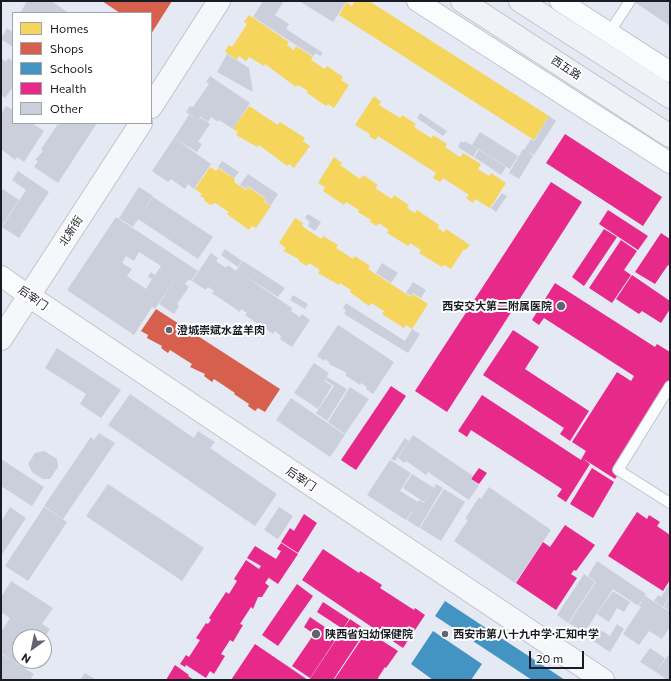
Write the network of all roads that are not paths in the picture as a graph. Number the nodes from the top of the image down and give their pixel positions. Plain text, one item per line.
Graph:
1 (219, 1) edge
2 (417, 1) edge
3 (462, 1) edge
4 (520, 1) edge
5 (560, 1) edge
6 (630, 1) edge
7 (609, 33) junction
8 (597, 51) junction
9 (670, 72) edge
10 (670, 97) edge
11 (152, 105) edge
12 (139, 124) edge
13 (670, 136) edge
14 (670, 163) edge
15 (1, 276) edge
16 (29, 296) junction
17 (1, 339) edge
18 (670, 386) edge
19 (670, 504) edge
20 (603, 680) edge

1 - 11 street
2 - 14 street
3 - 13 main road, 西五路
4 - 8 main road
5 - 7 street
6 - 7 lane
7 - 8 lane
7 - 9 street
8 - 10 main road
12 - 16 street, 北新街
15 - 16 street, 后宰门
16 - 17 street, 北新街
16 - 20 street, 后宰门
18 - 19 lane

